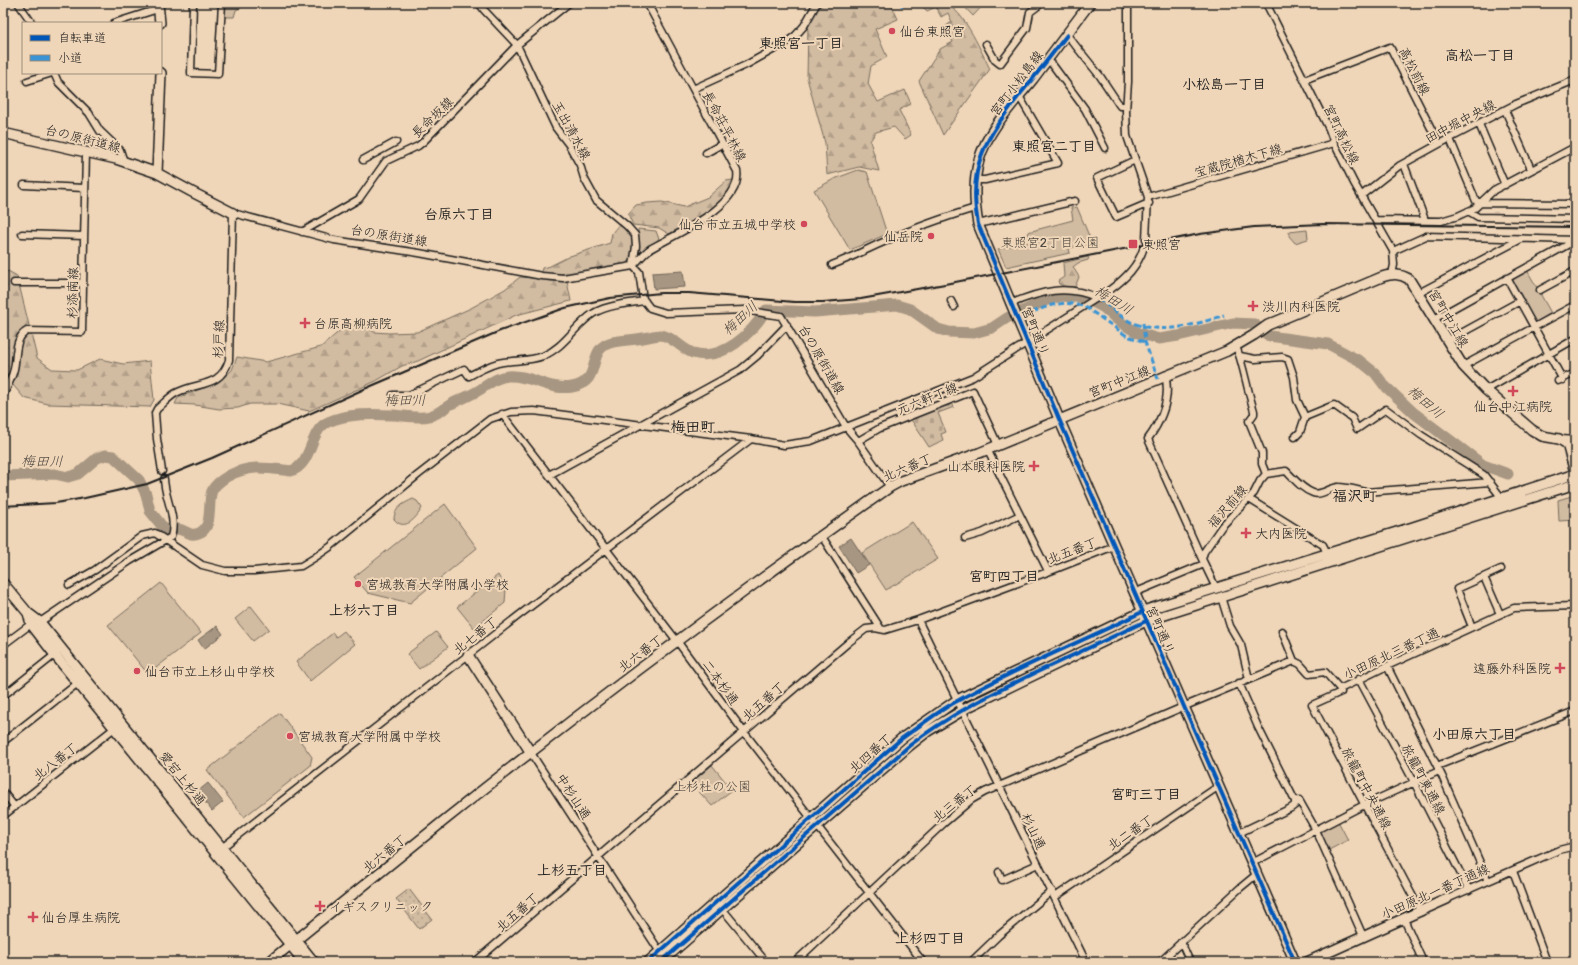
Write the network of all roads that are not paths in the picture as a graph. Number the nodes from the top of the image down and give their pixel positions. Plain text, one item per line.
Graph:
1 (18, 3) edge
2 (193, 3) edge
3 (222, 3) edge
4 (479, 3) edge
5 (569, 3) edge
6 (647, 3) edge
7 (817, 3) edge
8 (1042, 3) edge
9 (1090, 3) edge
10 (1128, 3) edge
11 (1266, 3) edge
12 (158, 6) edge
13 (31, 22) edge
14 (117, 22) edge
15 (160, 22) edge
16 (1067, 35) junction
17 (986, 44) dead end
18 (517, 45) junction
19 (1047, 60) junction
20 (50, 74) edge
21 (54, 74) edge
22 (160, 74) edge
23 (1304, 80) junction
24 (1575, 80) edge
25 (27, 81) dead end
26 (693, 89) junction
27 (1019, 96) junction
28 (1126, 106) junction
29 (1504, 110) junction
30 (1479, 124) junction
31 (3, 132) edge
32 (1450, 139) junction
33 (396, 142) dead end
34 (1334, 143) junction
35 (722, 144) junction
36 (1439, 144) junction
37 (1575, 147) edge
38 (1105, 148) dead end
39 (381, 150) junction
40 (86, 152) junction
41 (706, 153) dead end
42 (363, 160) dead end
43 (1135, 160) junction
44 (386, 161) junction
45 (124, 162) junction
46 (1404, 164) junction
47 (1531, 169) junction
48 (157, 172) junction
49 (975, 180) junction
50 (24, 185) dead end
51 (1505, 185) junction
52 (84, 188) junction
53 (1362, 195) junction
54 (1149, 200) junction
55 (1075, 201) dead end
56 (1481, 203) junction
57 (1575, 204) edge
58 (975, 208) junction
59 (1468, 211) junction
60 (233, 213) junction
61 (1575, 218) edge
62 (1376, 220) junction
63 (1425, 220) junction
64 (978, 224) junction
65 (302, 232) junction
66 (22, 234) dead end
67 (84, 236) junction
68 (1522, 238) junction
69 (1146, 240) dead end
70 (1573, 240) edge
71 (1144, 247) dead end
72 (1393, 251) junction
73 (832, 265) dead end
74 (632, 266) junction
75 (1575, 271) edge
76 (1392, 274) junction
77 (1507, 278) junction
78 (14, 283) dead end
79 (83, 283) junction
80 (1540, 290) dead end
81 (1419, 293) junction
82 (1097, 298) junction
83 (645, 301) junction
84 (951, 301) dead end
85 (1520, 301) junction
86 (1010, 305) junction
87 (1575, 305) edge
88 (954, 307) dead end
89 (1434, 319) junction
90 (787, 325) junction
91 (1534, 327) junction
92 (1575, 340) edge
93 (1447, 341) junction
94 (1028, 344) junction
95 (1236, 346) junction
96 (1549, 354) junction
97 (1240, 356) junction
98 (1463, 366) junction
99 (1575, 373) edge
100 (1165, 375) junction
101 (1486, 390) junction
102 (392, 395) dead end
103 (3, 396) edge
104 (502, 414) junction
105 (1305, 417) junction
106 (1059, 419) junction
107 (640, 424) junction
108 (846, 427) junction
109 (1295, 436) dead end
110 (751, 439) junction
111 (1559, 439) junction
112 (858, 440) junction
113 (1575, 440) edge
114 (998, 444) junction
115 (987, 449) junction
116 (162, 471) dead end
117 (1575, 473) edge
118 (1266, 474) junction
119 (549, 475) junction
120 (164, 480) dead end
121 (1490, 482) junction
122 (1575, 484) edge
123 (890, 487) junction
124 (1501, 497) junction
125 (1249, 499) junction
126 (1020, 515) junction
127 (821, 536) junction
128 (965, 538) dead end
129 (166, 540) junction
130 (1114, 546) junction
131 (606, 548) junction
132 (1327, 553) junction
133 (1203, 561) junction
134 (1501, 569) dead end
135 (1048, 572) junction
136 (1484, 577) junction
137 (3, 583) edge
138 (69, 585) dead end
139 (1216, 588) junction
140 (1134, 593) junction
141 (1221, 597) junction
142 (1575, 606) edge
143 (1142, 612) junction
144 (1500, 614) junction
145 (918, 620) junction
146 (1146, 621) junction
147 (36, 623) junction
148 (1472, 627) junction
149 (881, 629) junction
150 (1282, 631) dead end
151 (677, 642) junction
152 (3, 645) edge
153 (58, 652) junction
154 (468, 655) junction
155 (1294, 661) junction
156 (1387, 666) junction
157 (1249, 679) junction
158 (1359, 679) junction
159 (78, 683) junction
160 (1239, 683) junction
161 (1340, 689) junction
162 (3, 696) edge
163 (957, 700) junction
164 (1184, 707) junction
165 (962, 710) junction
166 (1575, 711) edge
167 (118, 725) junction
168 (744, 732) junction
169 (3, 742) edge
170 (531, 753) junction
171 (1438, 768) junction
172 (1414, 782) junction
173 (999, 786) junction
174 (1219, 786) junction
175 (3, 792) edge
176 (1295, 801) junction
177 (1364, 805) junction
178 (15, 807) junction
179 (3, 816) edge
180 (812, 818) junction
181 (818, 826) junction
182 (1316, 830) junction
183 (1239, 833) junction
184 (1575, 846) edge
185 (219, 850) junction
186 (598, 856) junction
187 (1252, 862) junction
188 (1038, 864) junction
189 (1513, 871) junction
190 (999, 872) dead end
191 (1257, 874) junction
192 (1488, 881) junction
193 (1469, 890) junction
194 (871, 893) junction
195 (1053, 894) junction
196 (1447, 900) joint
197 (720, 905) junction
198 (1421, 912) junction
199 (1404, 919) junction
200 (1363, 936) junction
201 (1181, 942) junction
202 (294, 943) junction
203 (660, 952) junction
204 (269, 962) edge
205 (304, 962) edge
206 (314, 962) edge
207 (475, 962) edge
208 (648, 962) edge
209 (661, 962) edge
210 (766, 962) edge
211 (795, 962) edge
212 (923, 962) edge
213 (971, 962) edge
214 (1086, 962) edge
215 (1160, 962) edge
216 (1190, 962) edge
217 (1295, 962) edge
218 (1307, 962) edge
219 (1423, 962) edge
220 (1547, 962) edge

1 - 13 street
2 - 3 street
4 - 18 street, 玉出清水線
5 - 18 street, 長命坂線
6 - 26 street, 長命荘平林線
7 - 26 street
8 - 17 street
9 - 16 street, 宮町小松島線
10 - 28 street
11 - 23 street, 宮町高松線
12 - 14 street
12 - 15 street
16 - 19 street, 宮町小松島線
16 - 28 street
18 - 44 street, 長命坂線
18 - 74 street, 玉出清水線
19 - 27 street, 宮町小松島線
19 - 38 street
20 - 25 street
21 - 45 street
22 - 48 street
23 - 34 street, 宮町高松線
23 - 36 street, 高松前線
24 - 29 street, 田中堀中央線
26 - 35 street, 長命荘平林線
27 - 49 street, 宮町小松島線
27 - 49 street
28 - 43 street
29 - 30 street, 田中堀中央線
29 - 47 street
30 - 32 street, 田中堀中央線
30 - 51 street
31 - 40 street, 台の原街道線
32 - 36 street, 田中堀中央線
32 - 56 street
33 - 39 street
34 - 53 street, 宮町高松線
34 - 54 street, 宝蔵院楢木下線
35 - 41 street
35 - 74 street, 長命荘平林線
36 - 46 street, 田中堀中央線
37 - 47 street
39 - 42 street
39 - 44 street
40 - 45 street, 台の原街道線
40 - 52 street, 杉添南線
43 - 54 street
43 - 54 street, 宝蔵院楢木下線
44 - 65 street, 長命坂線
45 - 48 street, 台の原街道線
46 - 53 street, 田中堀中央線
46 - 63 street
47 - 51 street
48 - 60 street, 台の原街道線
49 - 58 street, 宮町小松島線
50 - 52 street
51 - 56 street
52 - 67 street, 杉添南線
53 - 62 street, 宮町高松線
54 - 69 street
55 - 64 street
56 - 57 street
56 - 59 street
58 - 64 street, 宮町小松島線
58 - 73 street
59 - 61 street
59 - 63 street
60 - 65 street, 台の原街道線
60 - 116 street, 杉戸線
62 - 63 street
62 - 72 street, 宮町高松線
64 - 86 street, 宮町小松島線
65 - 74 street, 台の原街道線
66 - 67 street
67 - 79 street, 杉添南線
68 - 70 street
68 - 72 street
68 - 81 street
70 - 77 street
71 - 82 street
72 - 76 street, 宮町高松線
74 - 83 street
75 - 80 street
76 - 81 street, 宮町中江線
76 - 95 street, 宮町中江線
77 - 85 street
77 - 89 street
78 - 79 street
79 - 103 street, 杉添南線
81 - 89 street, 宮町中江線
82 - 86 street
82 - 94 street
83 - 90 street, 台の原街道線
83 - 102 street
84 - 88 street
85 - 91 street
85 - 93 street
86 - 94 street, 宮町通り
87 - 91 street
89 - 93 street, 宮町中江線
90 - 107 street
90 - 108 street, 台の原街道線
91 - 96 street
91 - 98 street
92 - 96 street
93 - 98 street, 宮町中江線
94 - 106 street, 宮町通り
94 - 108 street
95 - 97 street
95 - 100 street, 宮町中江線
96 - 99 street
96 - 101 street
97 - 105 street
97 - 118 street
98 - 101 street, 宮町中江線
100 - 106 street, 宮町中江線
100 - 133 street
101 - 111 street, 宮町中江線
104 - 107 street
104 - 119 street, 二本杉通
104 - 129 street
105 - 109 street
105 - 121 street
106 - 114 street, 北六番丁
106 - 130 street, 宮町通り
107 - 110 street
107 - 119 street
108 - 110 street
108 - 112 street, 台の原街道線
110 - 131 street, 北七番丁
111 - 113 street
111 - 117 street
112 - 114 street, 元六軒丁線
112 - 123 street, 台の原街道線
114 - 115 street, 北六番丁
115 - 123 street, 北六番丁
115 - 126 street
117 - 124 street, 北四番丁
118 - 121 street
118 - 125 street, 福沢前線
119 - 131 street, 二本杉通
120 - 129 street
121 - 124 street
122 - 141 street, 北四番丁
123 - 127 street, 北六番丁
124 - 132 street, 北四番丁
125 - 132 street
125 - 133 street, 福沢前線
126 - 128 street
126 - 135 street
127 - 149 street
127 - 151 street, 北六番丁
129 - 138 street
129 - 147 street
130 - 135 street, 北五番丁
130 - 140 street, 宮町通り
131 - 151 street, 二本杉通
131 - 154 street, 北七番丁
132 - 139 street, 北四番丁
133 - 139 street
133 - 140 street
134 - 136 street
135 - 145 street, 北五番丁
136 - 144 street
136 - 148 street
137 - 147 street, 愛宕上杉通
139 - 143 street, 北四番丁
140 - 143 street, 宮町通り
141 - 146 street, 北四番丁
141 - 157 street
142 - 144 street, 小田原北三番丁通
143 - 146 street, 宮町通り
143 - 163 street, 北四番丁
144 - 148 street, 小田原北三番丁通
145 - 149 street, 北五番丁
145 - 163 street, 杉山通
146 - 164 street, 宮町通り
146 - 165 street, 北四番丁
147 - 152 street
147 - 153 street, 愛宕上杉通
148 - 156 street, 小田原北三番丁通
149 - 168 street, 北五番丁
150 - 155 street
151 - 168 street, 二本杉通
151 - 170 street, 北六番丁
153 - 159 street, 愛宕上杉通
153 - 162 street
153 - 167 street, 愛宕上杉通
154 - 170 street, 中杉山通
154 - 185 street, 北七番丁
155 - 157 street
155 - 161 street, 小田原北三番丁通
156 - 158 street, 小田原北三番丁通
156 - 171 street
157 - 160 street
158 - 161 street, 小田原北三番丁通
158 - 172 street, 旅籠町東通線
159 - 167 street, 愛宕上杉通
159 - 169 street
160 - 164 street
160 - 176 street
161 - 177 street, 旅籠町中央通線
163 - 165 street, 杉山通
163 - 180 street, 北四番丁
164 - 173 street, 北三番丁
164 - 174 street, 宮町通り
165 - 173 street, 杉山通
165 - 181 street, 北四番丁
166 - 171 street
167 - 178 street, 北八番丁
167 - 185 street, 愛宕上杉通
168 - 180 street, 二本杉通
168 - 186 street, 北五番丁
170 - 186 street, 中杉山通
170 - 202 street, 北六番丁
171 - 172 street
171 - 192 street
172 - 177 street
172 - 193 street, 旅籠町東通線
173 - 188 street, 杉山通
173 - 194 street, 北三番丁
174 - 183 street, 宮町通り
174 - 195 street, 北二番丁
175 - 178 street
176 - 182 street
176 - 183 street
177 - 182 street
177 - 198 street, 旅籠町中央通線
178 - 179 street, 北八番丁
180 - 181 street, 二本杉通
180 - 197 street, 北四番丁
181 - 194 street, 二本杉通
181 - 197 street, 北四番丁
182 - 187 street
182 - 200 street
183 - 187 street, 宮町通り
184 - 189 street, 小田原北一番丁通線
185 - 202 street, 愛宕上杉通
186 - 203 street, 中杉山通
186 - 207 street, 北五番丁
187 - 191 street, 宮町通り
188 - 190 street
188 - 195 street, 杉山通
189 - 192 street, 小田原北一番丁通線
189 - 220 street
191 - 201 street
191 - 217 street, 宮町通り
192 - 193 street, 小田原北一番丁通線
193 - 196 street, 小田原北一番丁通線
194 - 211 street, 北三番丁
194 - 212 street, 二本杉通
195 - 213 street, 北二番丁
195 - 214 street, 杉山通
196 - 198 street, 小田原北一番丁通線
197 - 203 street, 北四番丁
197 - 209 street, 北四番丁
197 - 210 street
198 - 199 street, 小田原北一番丁通線
199 - 200 street, 小田原北一番丁通線
199 - 219 street
200 - 218 street, 小田原北一番丁通線
201 - 215 street
201 - 216 street
202 - 204 street, 北六番丁
202 - 205 street, 愛宕上杉通
202 - 206 street, 愛宕上杉通
203 - 208 street, 北四番丁

